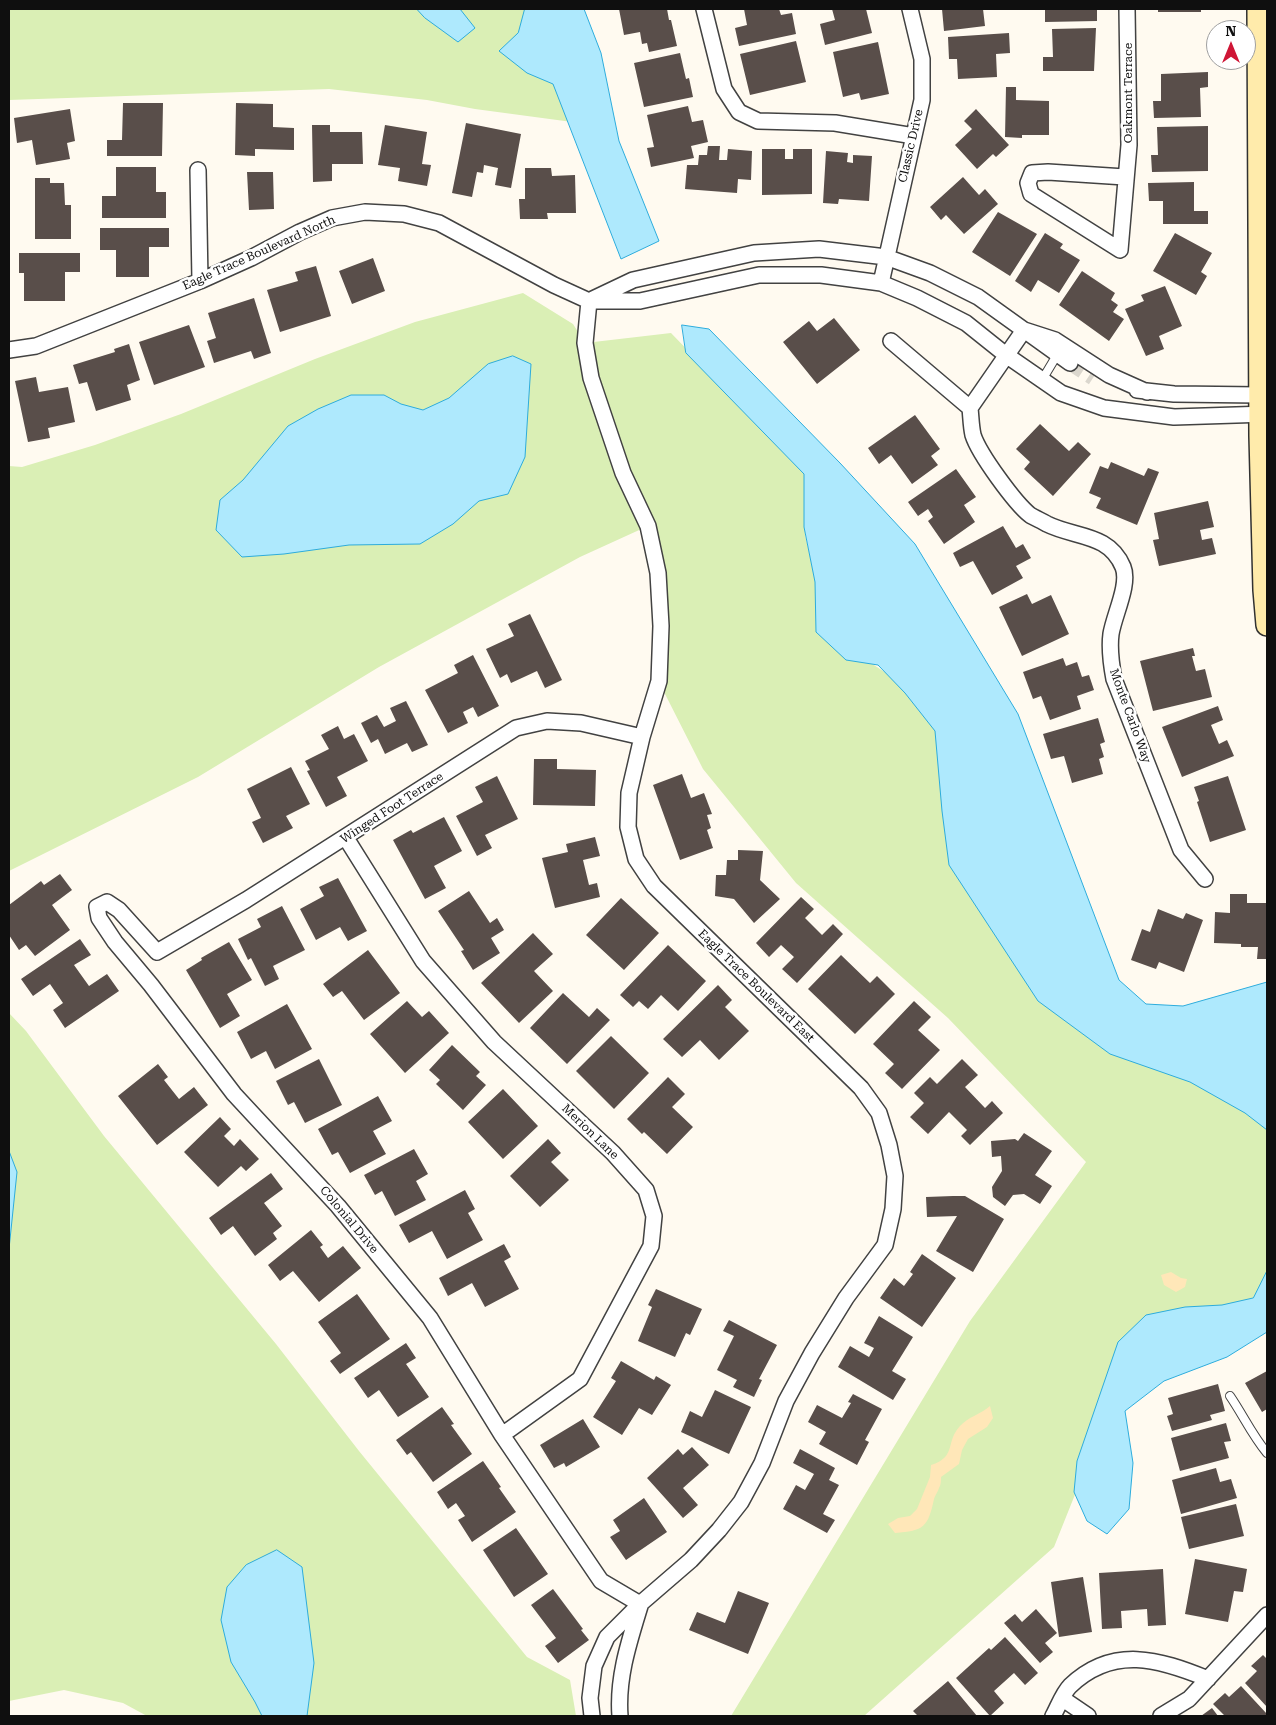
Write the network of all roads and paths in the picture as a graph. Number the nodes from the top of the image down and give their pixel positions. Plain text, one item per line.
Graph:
1 (704, 9) edge
2 (910, 9) edge
3 (1127, 9) edge
4 (1258, 9) edge
5 (914, 136) junction
6 (198, 170) dead end
7 (1125, 177) junction
8 (886, 257) junction
9 (200, 280) junction
10 (881, 283) junction
11 (590, 301) junction
12 (1024, 330) junction
13 (891, 341) dead end
14 (9, 350) edge
15 (1006, 355) junction
16 (1064, 359) joint
17 (1093, 378) tunnel mouth
18 (1042, 380) junction
19 (1147, 392) junction
20 (1263, 406) edge
21 (970, 408) junction
22 (1267, 625) edge
23 (642, 737) junction
24 (346, 838) junction
25 (1205, 879) dead end
26 (157, 952) joint
27 (1230, 1396) dead end
28 (502, 1435) junction
29 (1267, 1453) edge
30 (640, 1604) junction
31 (1267, 1615) edge
32 (1208, 1679) junction
33 (1063, 1699) junction
34 (592, 1716) edge
35 (620, 1716) edge
36 (1053, 1716) edge
37 (1088, 1716) edge
38 (1161, 1716) edge

1 - 5 street
2 - 5 street, Classic Drive
3 - 7 street, Oakmont Terrace
4 - 20 main road
5 - 8 street, Classic Drive
6 - 9 street
7 - 7 street, Oakmont Terrace
8 - 10 street, Classic Drive
8 - 11 street
8 - 12 street
9 - 11 street, Eagle Trace Boulevard North
9 - 14 street, Eagle Trace Boulevard North
10 - 11 street, Eagle Trace Boulevard North
10 - 15 street, Eagle Trace Boulevard North
11 - 23 street, Eagle Trace Boulevard East
12 - 15 street
12 - 16 street
12 - 19 street
13 - 21 street
15 - 18 street, Eagle Trace Boulevard North
15 - 21 street
16 - 18 lane
17 - 19 street
18 - 20 street, Eagle Trace Boulevard North
19 - 20 street
20 - 22 main road
21 - 25 street, Monte Carlo Way
23 - 24 street, Winged Foot Terrace
23 - 30 street, Eagle Trace Boulevard East
24 - 26 street, Winged Foot Terrace
24 - 28 street, Merion Lane
26 - 28 street, Colonial Drive
27 - 29 lane
28 - 30 street, Colonial Drive
30 - 34 street, Eagle Trace Boulevard East
30 - 35 street
31 - 32 street
32 - 33 street
32 - 38 street
33 - 36 street
33 - 37 street

